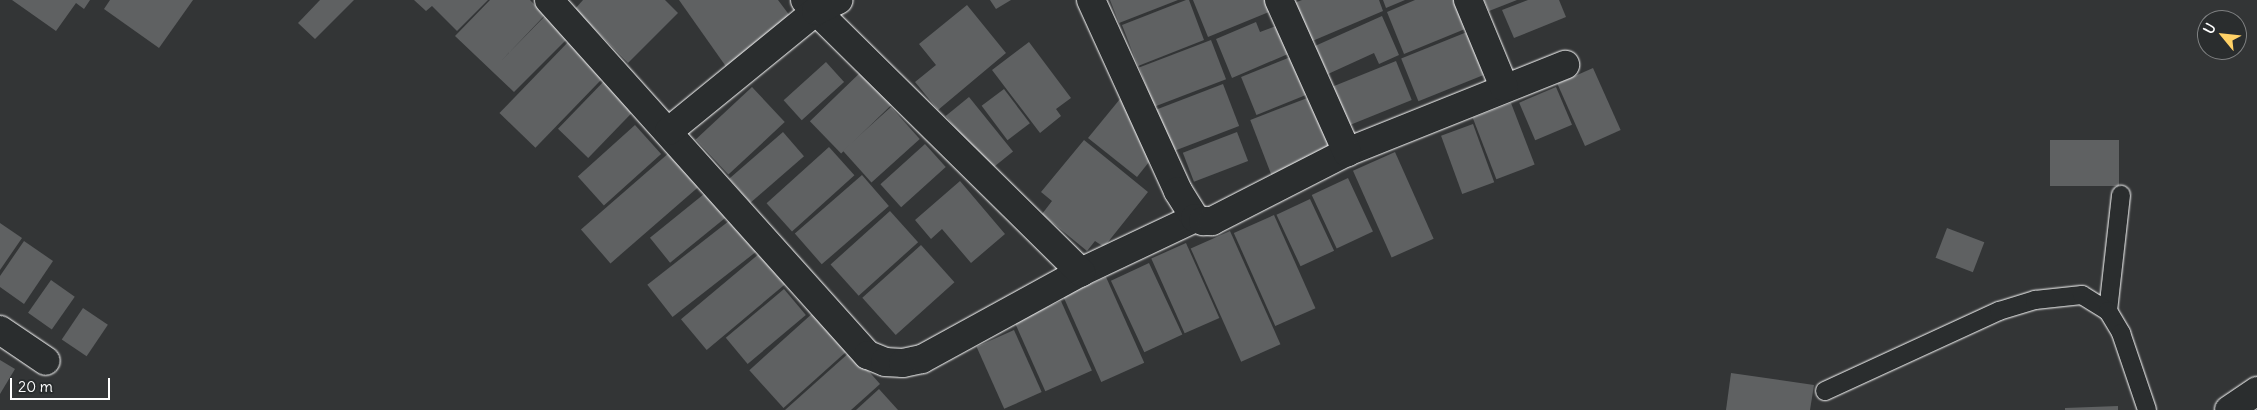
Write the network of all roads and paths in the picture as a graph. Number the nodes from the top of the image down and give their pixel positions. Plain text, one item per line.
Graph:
1 (549, 0) edge
2 (1091, 0) edge
3 (1279, 0) edge
4 (1468, 0) edge
5 (820, 4) edge
6 (1565, 65) dead end
7 (1504, 87) junction
8 (669, 131) junction
9 (1347, 152) junction
10 (2121, 195) dead end
11 (1195, 218) junction
12 (1081, 272) junction
13 (2108, 310) junction
14 (0, 330) edge
15 (46, 361) dead end
16 (1825, 391) dead end
17 (2257, 391) edge
18 (2147, 410) edge
19 (2229, 410) edge

1 - 8 street
2 - 11 street
3 - 9 street
4 - 7 street
5 - 8 street
5 - 12 street
6 - 7 street
7 - 9 street
8 - 12 street
9 - 11 street
10 - 13 lane
11 - 12 street
13 - 16 lane
13 - 18 lane
14 - 15 street
17 - 19 street

